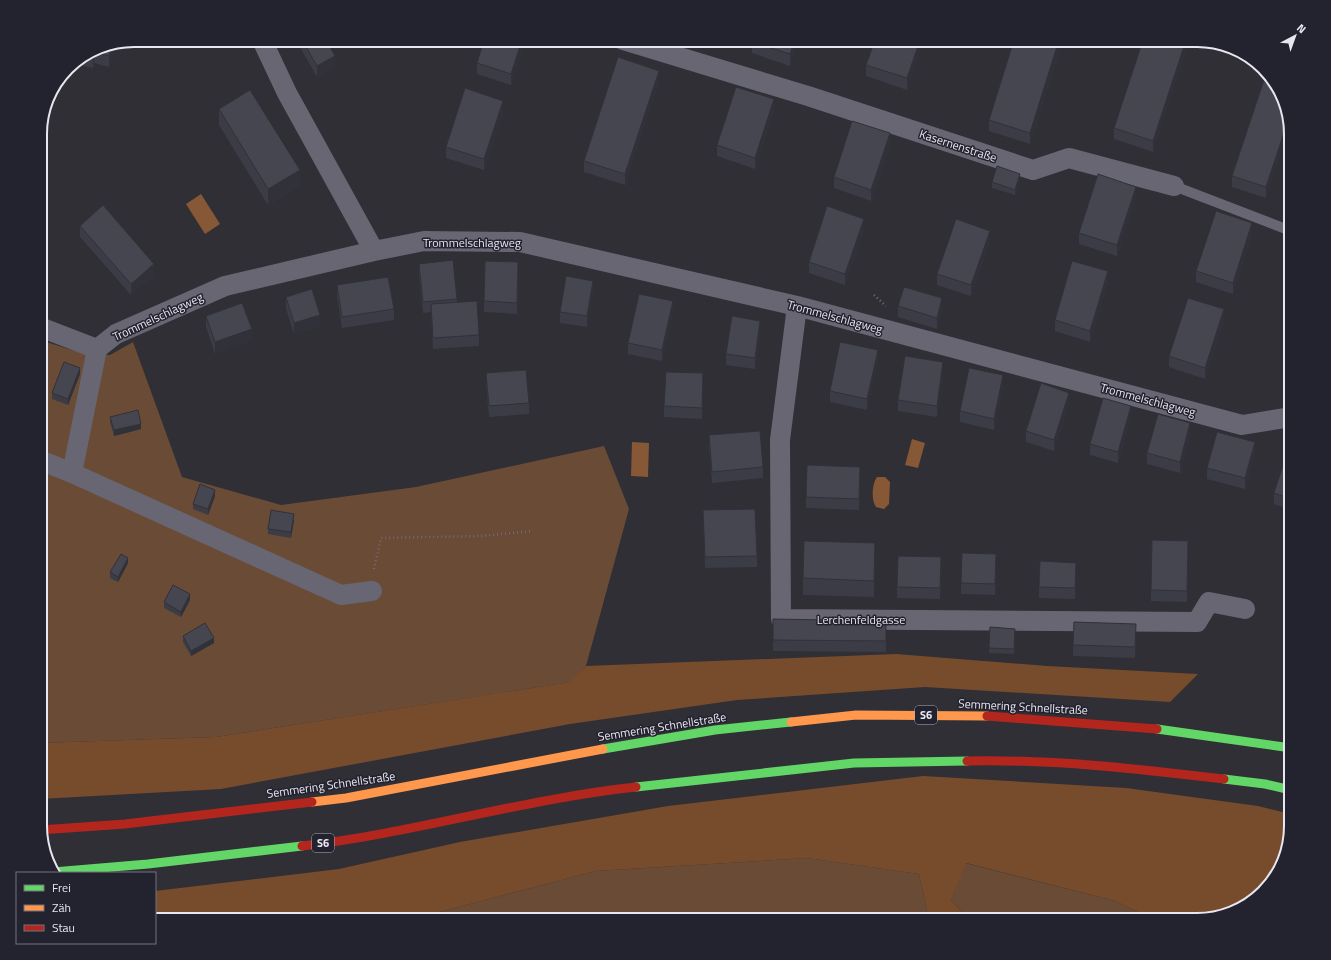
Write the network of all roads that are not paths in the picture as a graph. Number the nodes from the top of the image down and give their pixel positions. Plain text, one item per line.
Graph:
1 (265, 47) edge
2 (646, 47) edge
3 (1174, 186) joint
4 (1284, 228) edge
5 (374, 251) junction
6 (797, 306) junction
7 (47, 330) edge
8 (97, 349) junction
9 (1284, 418) edge
10 (47, 463) edge
11 (72, 473) junction
12 (372, 591) road end
13 (1245, 609) dead end
14 (1284, 747) edge
15 (1284, 788) edge
16 (47, 830) edge
17 (60, 871) edge

1 - 5 street
2 - 3 street, Kasernenstraße
3 - 4 lane, Kasernenstraße
5 - 6 street, Trommelschlagweg
5 - 8 street, Trommelschlagweg
6 - 9 street, Trommelschlagweg
6 - 13 street, Lerchenfeldgasse
7 - 8 street
8 - 11 street
10 - 11 street
11 - 12 street
14 - 16 highway, Semmering Schnellstraße / S6
15 - 17 highway, S6

